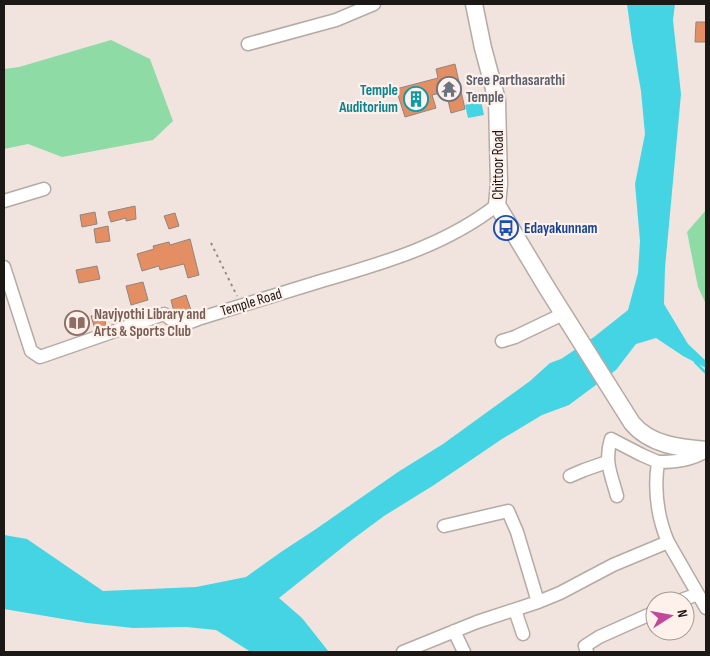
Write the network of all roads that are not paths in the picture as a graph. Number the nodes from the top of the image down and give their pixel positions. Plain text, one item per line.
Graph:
1 (374, 4) edge
2 (474, 4) edge
3 (248, 44) dead end
4 (44, 189) dead end
5 (4, 200) edge
6 (497, 206) junction
7 (4, 266) edge
8 (563, 314) junction
9 (502, 341) dead end
10 (706, 451) edge
11 (607, 462) junction
12 (658, 462) junction
13 (570, 476) dead end
14 (617, 496) dead end
15 (444, 526) dead end
16 (668, 542) junction
17 (698, 594) junction
18 (695, 595) edge
19 (538, 602) junction
20 (706, 608) edge
21 (515, 610) junction
22 (645, 616) edge
23 (454, 631) junction
24 (523, 634) dead end
25 (403, 652) edge
26 (464, 652) edge
27 (587, 652) edge

1 - 3 street
2 - 6 main road, Chittoor Road
4 - 5 street
6 - 7 street, Temple Road
6 - 8 main road, Chittoor Road
8 - 9 street
8 - 10 main road, Chittoor Road
10 - 12 street
11 - 12 street
11 - 13 street
11 - 14 street
12 - 16 street
15 - 19 street
16 - 17 street
16 - 19 street
17 - 18 street
17 - 20 street
19 - 21 street
21 - 23 street
21 - 24 street
22 - 27 street
23 - 25 street
23 - 26 street

